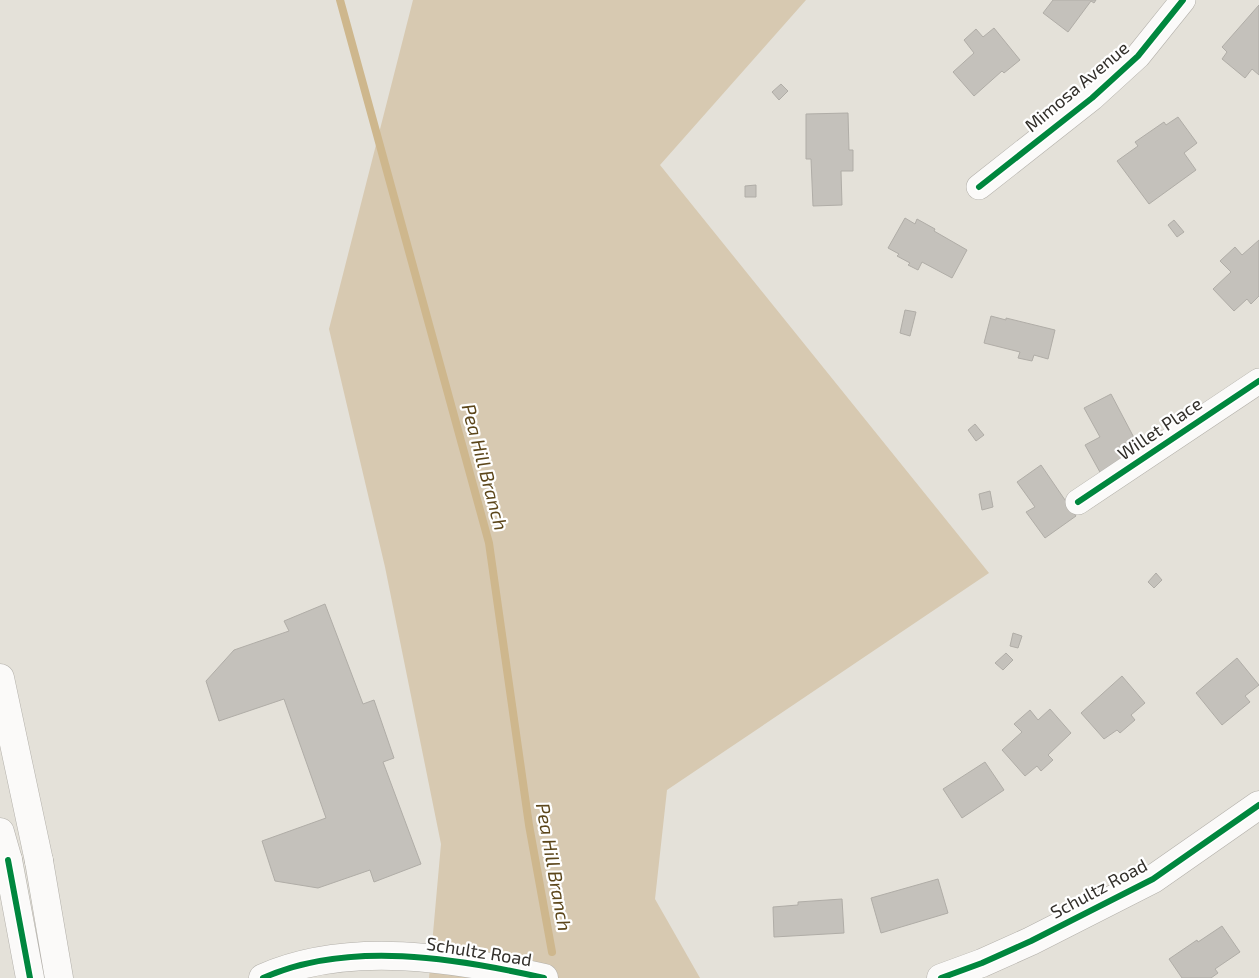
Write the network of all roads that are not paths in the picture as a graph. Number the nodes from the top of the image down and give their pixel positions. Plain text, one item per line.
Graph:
1 (1183, 0) edge
2 (979, 187) dead end
3 (1259, 381) edge
4 (1078, 502) dead end
5 (0, 678) edge
6 (1259, 805) edge
7 (0, 832) edge
8 (30, 978) edge
9 (59, 978) edge
10 (263, 978) edge
11 (544, 978) edge
12 (941, 978) edge

1 - 2 street, Mimosa Avenue
3 - 4 street, Willet Place
5 - 9 main road
6 - 12 main road, Schultz Road
7 - 8 main road
10 - 11 main road, Schultz Road

